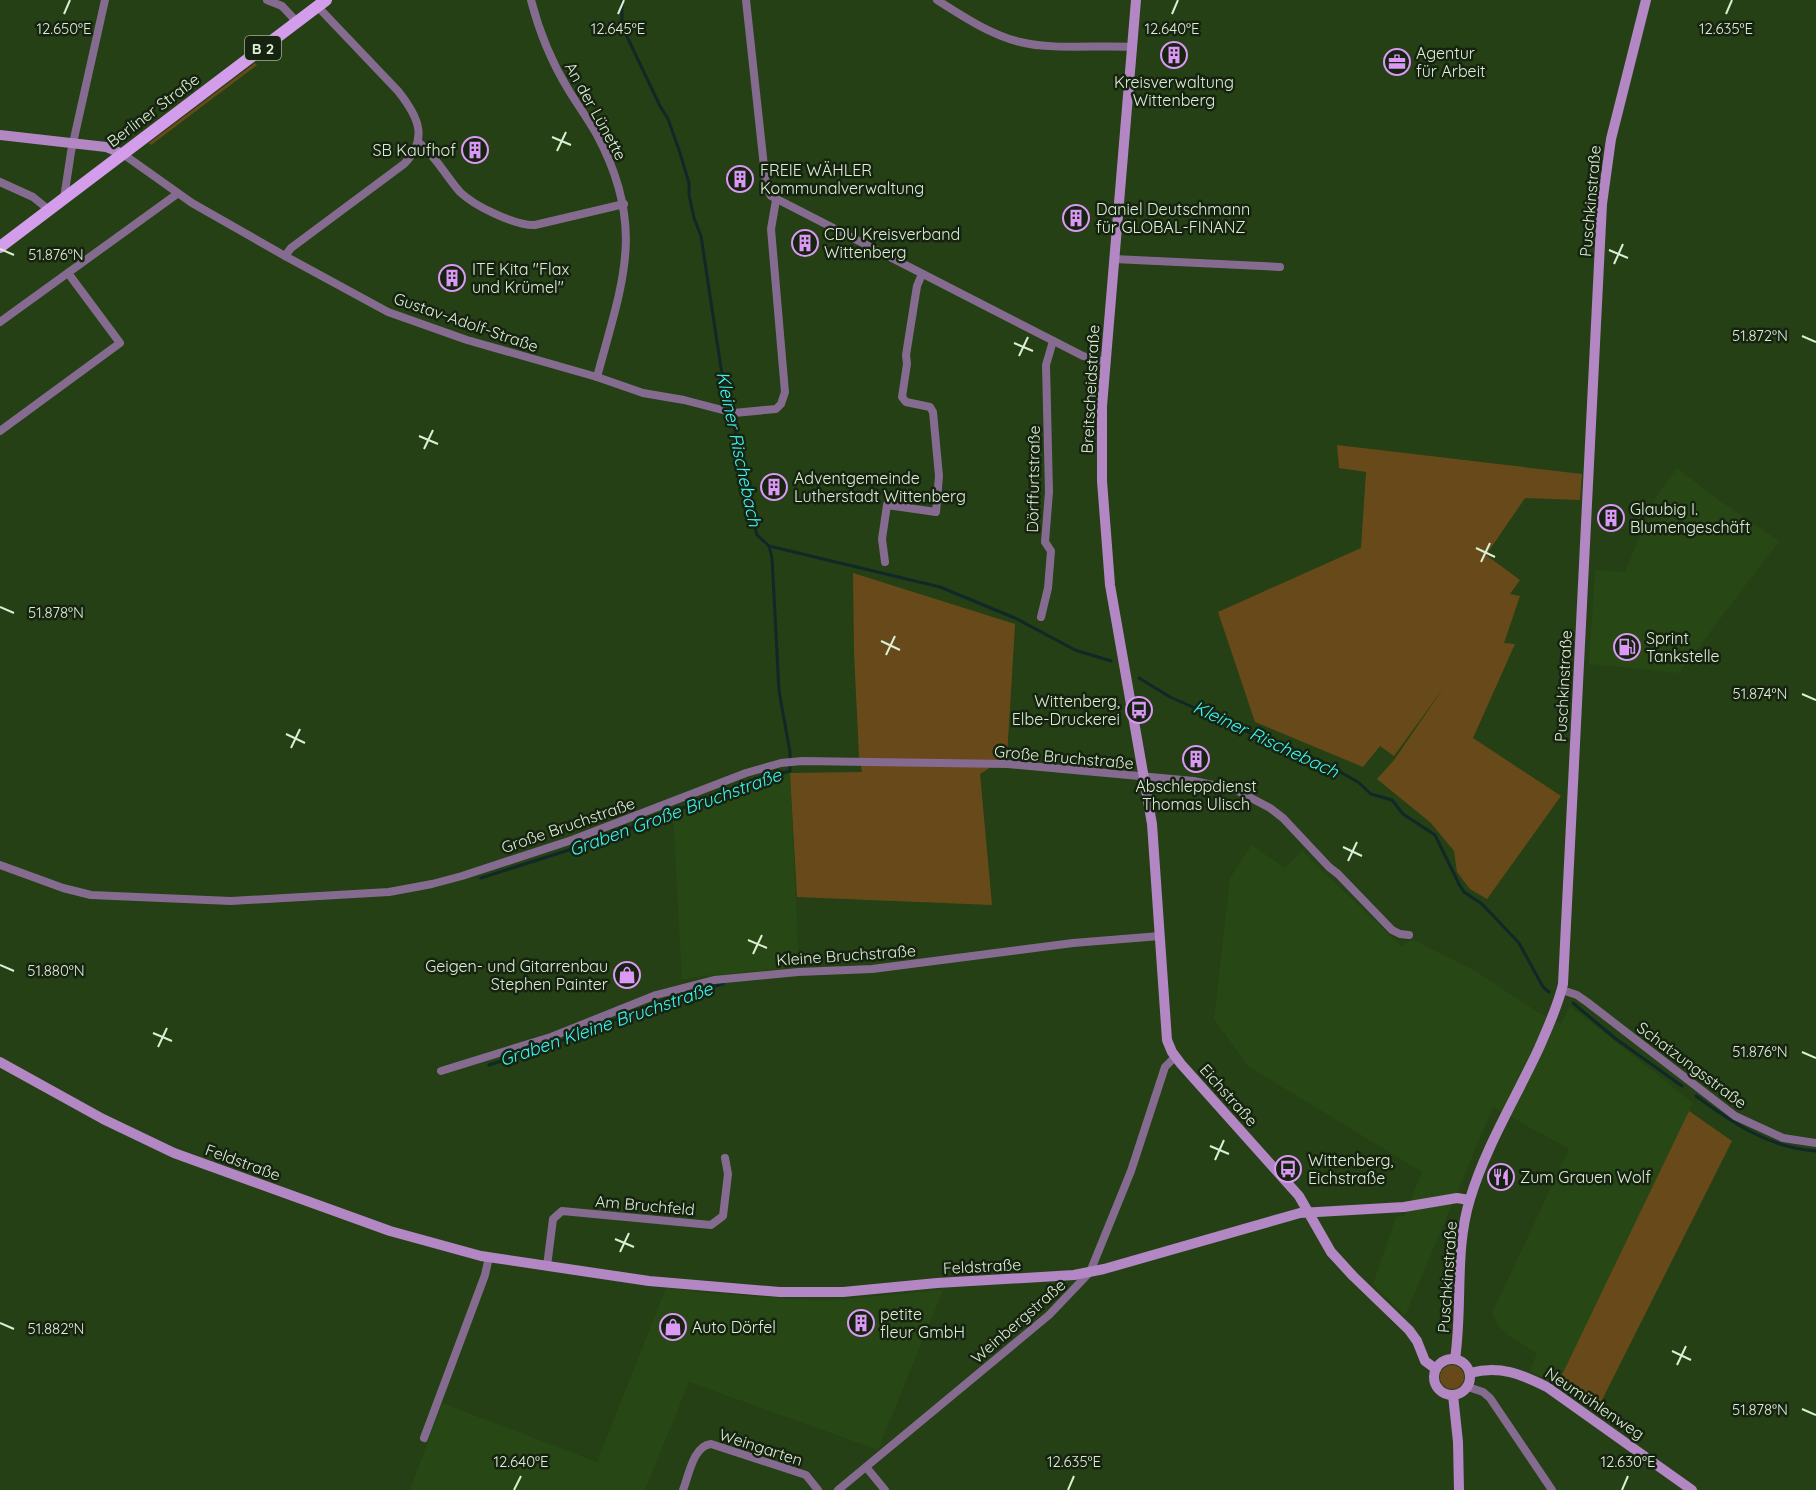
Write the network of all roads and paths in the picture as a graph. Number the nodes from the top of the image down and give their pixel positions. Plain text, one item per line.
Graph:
1 (105, 0) edge
2 (267, 0) edge
3 (531, 0) edge
4 (746, 0) edge
5 (937, 0) edge
6 (1136, 0) edge
7 (1646, 0) edge
8 (322, 3) edge
9 (297, 22) junction
10 (1132, 47) junction
11 (0, 135) edge
12 (418, 142) junction
13 (73, 143) junction
14 (123, 154) junction
15 (0, 182) edge
16 (177, 194) junction
17 (64, 198) junction
18 (776, 200) junction
19 (624, 204) junction
20 (49, 210) junction
21 (0, 247) edge
22 (285, 256) junction
23 (1114, 259) junction
24 (1281, 267) dead end
25 (68, 273) junction
26 (922, 274) junction
27 (0, 322) edge
28 (1053, 341) junction
29 (1106, 362) junction
30 (597, 377) junction
31 (0, 430) edge
32 (885, 562) dead end
33 (1041, 616) dead end
34 (1145, 778) junction
35 (0, 865) edge
36 (1409, 935) dead end
37 (1160, 936) junction
38 (1560, 995) junction
39 (1175, 1057) junction
40 (0, 1062) edge
41 (441, 1071) dead end
42 (1816, 1143) edge
43 (725, 1158) dead end
44 (1470, 1200) junction
45 (1309, 1212) junction
46 (489, 1257) junction
47 (547, 1266) junction
48 (1090, 1272) junction
49 (1455, 1359) junction
50 (1436, 1369) junction
51 (1470, 1373) junction
52 (1468, 1387) junction
53 (1453, 1395) junction
54 (424, 1438) dead end
55 (866, 1467) junction
56 (683, 1490) edge
57 (818, 1490) edge
58 (838, 1490) edge
59 (885, 1490) edge
60 (1459, 1490) edge
61 (1552, 1490) edge
62 (1692, 1490) edge

1 - 13 street
2 - 9 street
3 - 19 street, An der Lünette
4 - 18 street
5 - 10 street
6 - 10 street, Breitscheidstraße
7 - 38 street, Puschkinstraße
8 - 9 main road, Berliner Straße / B 2
8 - 12 street
9 - 14 main road, Berliner Straße / B 2
10 - 23 street, Breitscheidstraße
11 - 13 street
12 - 19 street
12 - 22 street
13 - 14 street
13 - 17 street
14 - 16 street, Gustav-Adolf-Straße
14 - 17 main road, Berliner Straße / B 2
15 - 20 street
16 - 22 street, Gustav-Adolf-Straße
16 - 25 street
17 - 20 main road, Berliner Straße / B 2
18 - 26 street
18 - 30 street, Gustav-Adolf-Straße
19 - 30 street, An der Lünette
20 - 21 main road, Berliner Straße / B 2
22 - 30 street, Gustav-Adolf-Straße
23 - 24 street
23 - 29 street, Breitscheidstraße
25 - 27 street
25 - 31 street
26 - 28 street
26 - 32 street
28 - 29 street
28 - 33 street, Dörffurtstraße
29 - 34 street, Breitscheidstraße
34 - 35 street, Große Bruchstraße
34 - 36 street, Große Bruchstraße
34 - 37 street, Eichstraße
37 - 39 street, Eichstraße
37 - 41 street, Kleine Bruchstraße
38 - 42 street, Schatzungsstraße
38 - 44 street, Puschkinstraße
39 - 45 street, Eichstraße
39 - 48 street, Weinbergstraße
40 - 46 street, Feldstraße
43 - 47 street, Am Bruchfeld
44 - 45 street, Feldstraße
44 - 49 street, Puschkinstraße
45 - 48 street, Feldstraße
45 - 50 street, Eichstraße
46 - 47 street, Feldstraße
46 - 54 street
47 - 48 street, Feldstraße
48 - 55 street, Weinbergstraße
49 - 50 street
49 - 51 street
50 - 53 street
51 - 52 street
51 - 62 street, Neumühlenweg
52 - 53 street
52 - 61 street
53 - 60 street
55 - 58 street, Weinbergstraße
55 - 59 street
56 - 57 street, Weingarten

